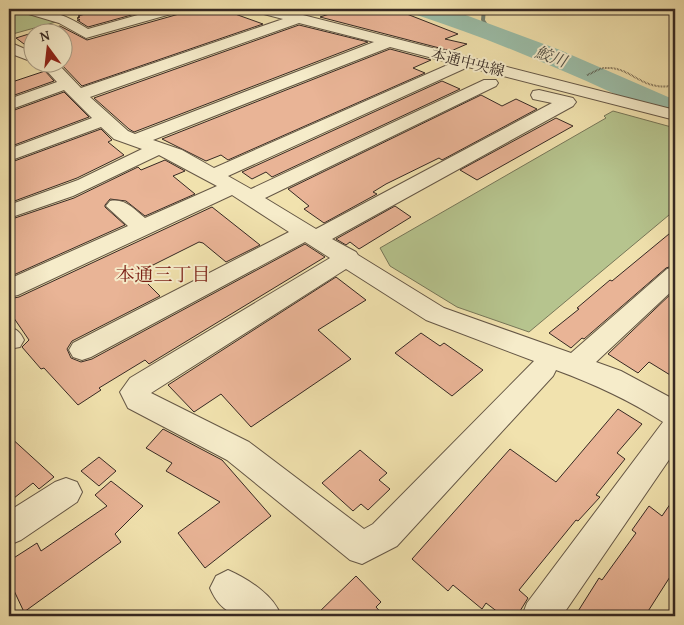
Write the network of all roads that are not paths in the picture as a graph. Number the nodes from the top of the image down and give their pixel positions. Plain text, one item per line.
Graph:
1 (27, 9) edge
2 (173, 9) edge
3 (261, 9) edge
4 (299, 18) junction
5 (389, 42) junction
6 (9, 47) edge
7 (22, 53) edge
8 (473, 64) junction
9 (55, 72) edge
10 (446, 72) junction
11 (490, 83) junction
12 (68, 91) junction
13 (9, 104) edge
14 (675, 115) edge
15 (105, 120) junction
16 (136, 140) junction
17 (158, 148) junction
18 (9, 155) edge
19 (212, 176) junction
20 (241, 192) junction
21 (117, 206) dead end
22 (9, 212) edge
23 (143, 228) junction
24 (311, 235) junction
25 (348, 258) junction
26 (675, 275) edge
27 (9, 289) edge
28 (82, 350) dead end
29 (574, 366) junction
30 (543, 369) dead end
31 (675, 415) edge
32 (675, 428) edge
33 (66, 492) dead end
34 (9, 529) edge
35 (228, 588) dead end
36 (263, 616) edge
37 (540, 616) edge

1 - 2 street
3 - 4 street, 本通中央線
4 - 5 street, 本通中央線
4 - 12 street
5 - 8 street, 本通中央線
5 - 16 street
6 - 7 street
8 - 10 street
8 - 14 street, 本通中央線
9 - 12 street
10 - 11 street
10 - 19 street
11 - 20 street
11 - 24 street
12 - 13 street
12 - 15 street
15 - 16 street
15 - 18 street
16 - 17 street
17 - 19 street
17 - 22 street
19 - 20 street
20 - 23 street
20 - 24 street
21 - 23 street
23 - 27 street
24 - 25 street
24 - 28 street
25 - 29 street
25 - 30 street
26 - 29 street
29 - 31 street
32 - 37 street
33 - 34 street
35 - 36 street

